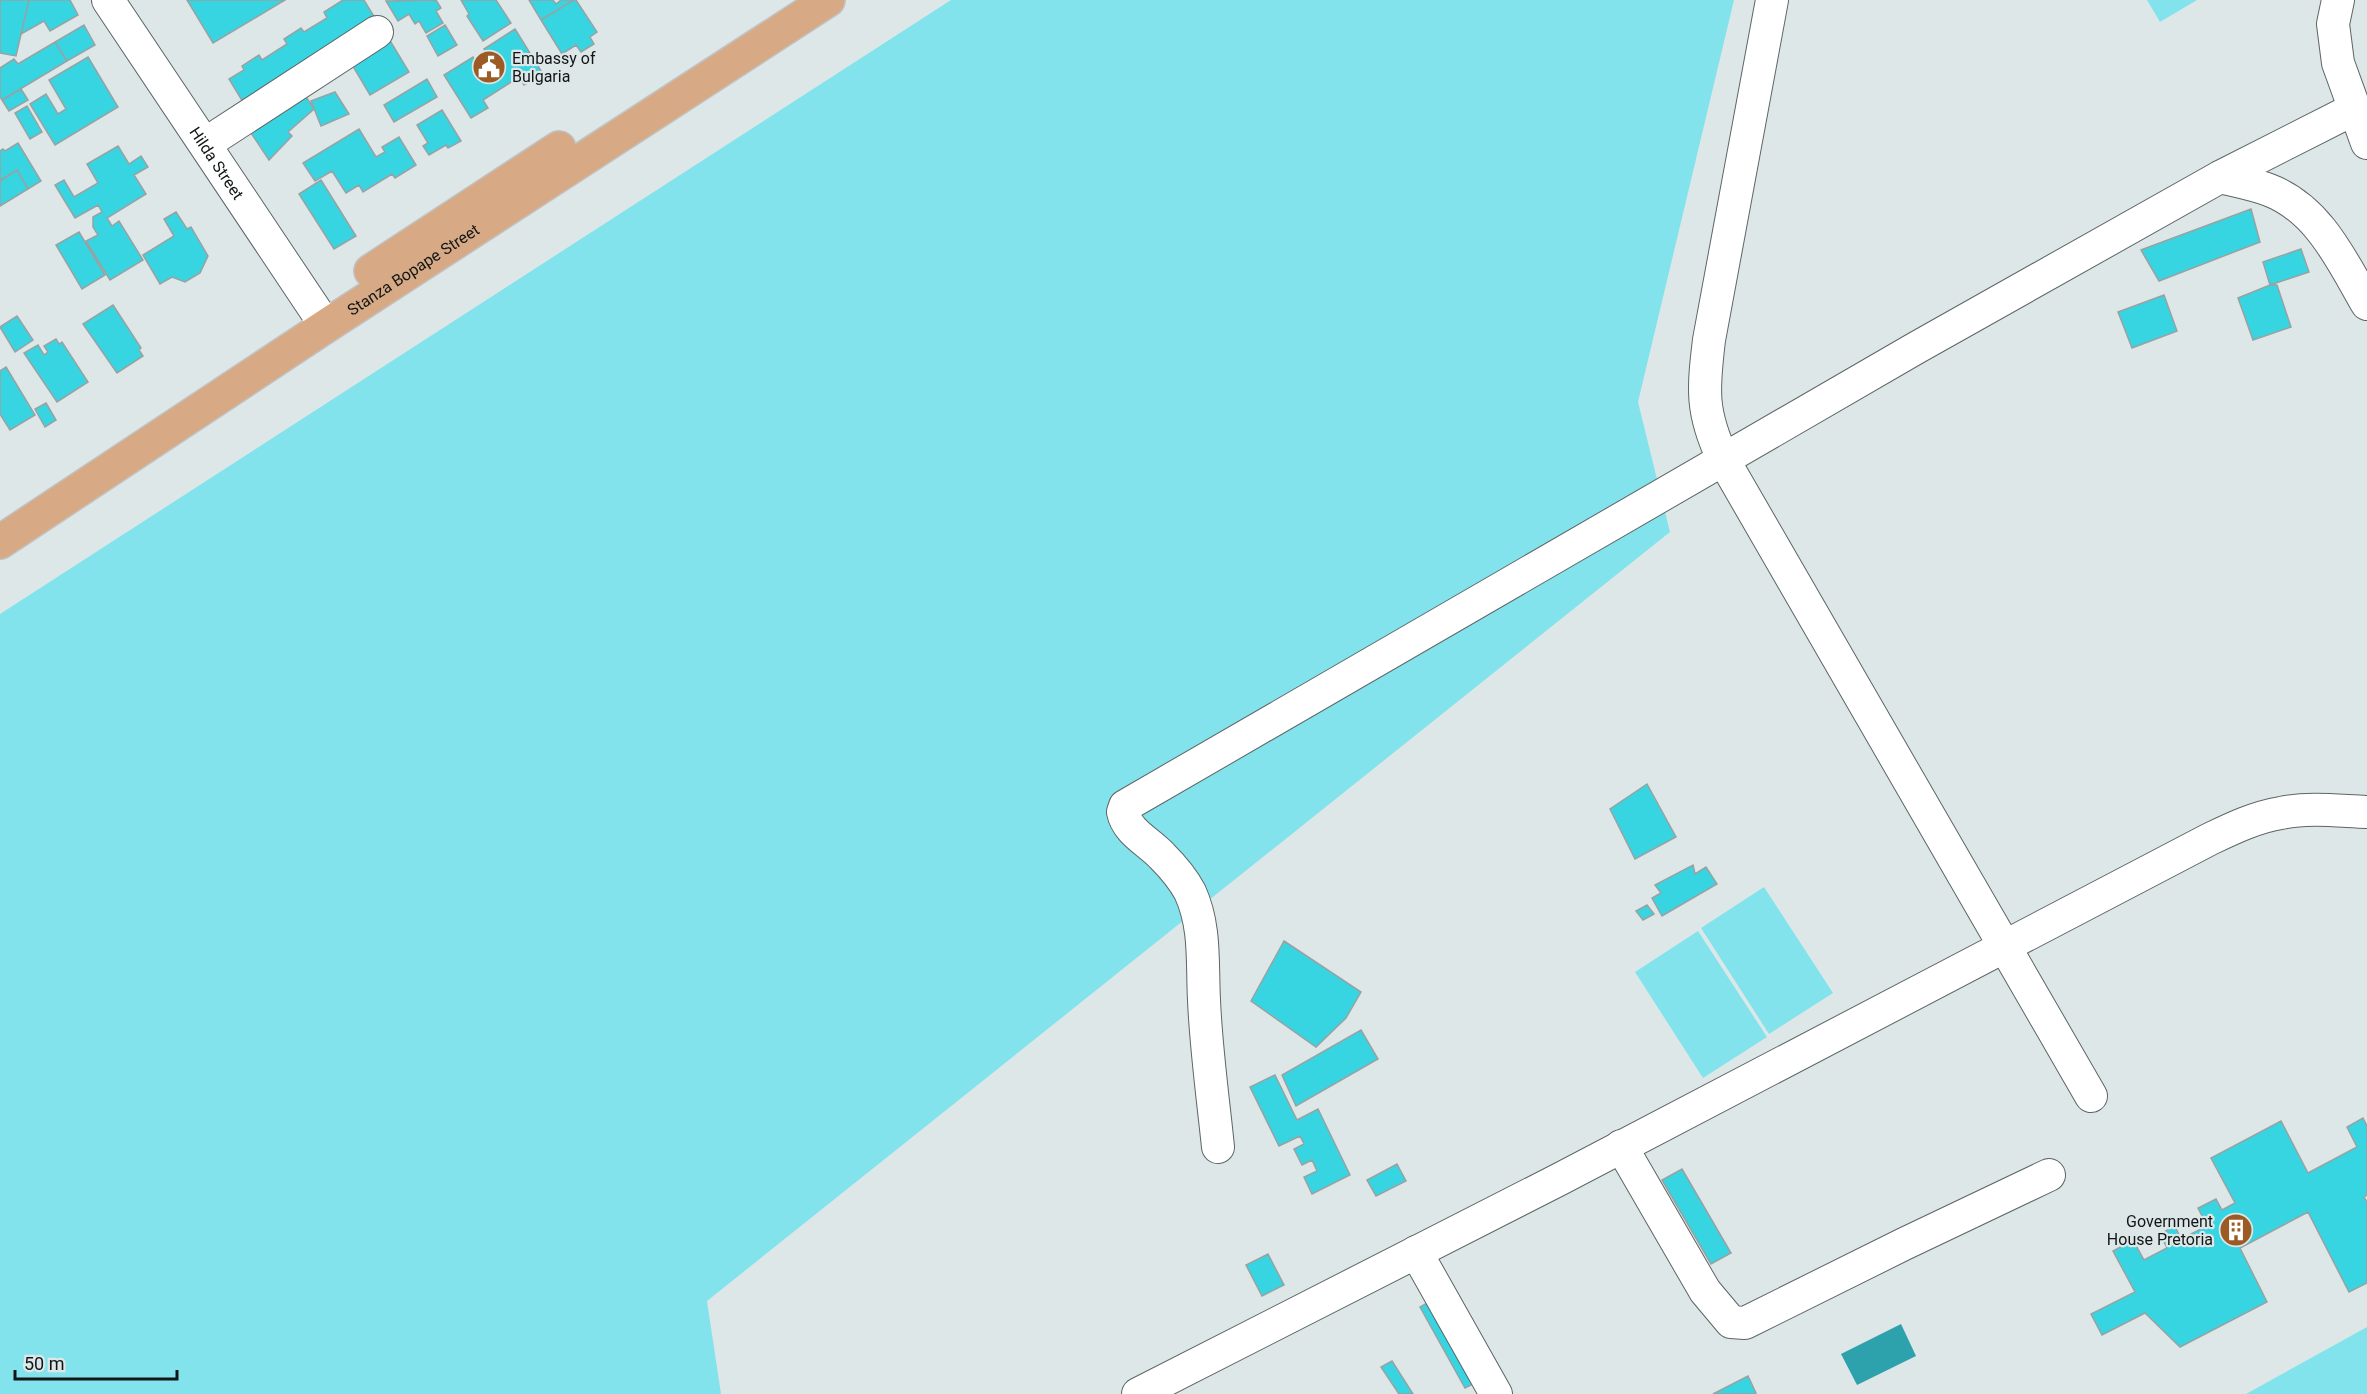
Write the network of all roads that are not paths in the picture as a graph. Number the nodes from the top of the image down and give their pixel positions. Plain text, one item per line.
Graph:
1 (108, 0) edge
2 (788, 0) edge
3 (828, 0) edge
4 (1772, 0) edge
5 (2338, 0) edge
6 (376, 32) dead end
7 (2354, 109) junction
8 (2367, 143) edge
9 (205, 144) junction
10 (2220, 177) junction
11 (2367, 304) edge
12 (320, 317) junction
13 (1723, 459) junction
14 (0, 518) edge
15 (0, 542) edge
16 (2367, 812) edge
17 (2005, 947) junction
18 (2091, 1096) dead end
19 (1218, 1146) dead end
20 (1621, 1146) junction
21 (2049, 1175) dead end
22 (1416, 1252) junction
23 (1138, 1394) edge
24 (1496, 1394) edge

1 - 9 street, Hilda Street
2 - 12 main road, Stanza Bopape Street
3 - 12 main road, Stanza Bopape Street
4 - 13 street
5 - 7 street
6 - 9 street
7 - 8 street
7 - 10 street
9 - 12 street, Hilda Street
10 - 11 street
10 - 13 street
12 - 14 main road, Stanza Bopape Street
12 - 15 main road, Stanza Bopape Street
13 - 17 street
13 - 19 street
16 - 17 street
17 - 18 street
17 - 20 street
20 - 21 street
20 - 22 street
22 - 23 street
22 - 24 street

